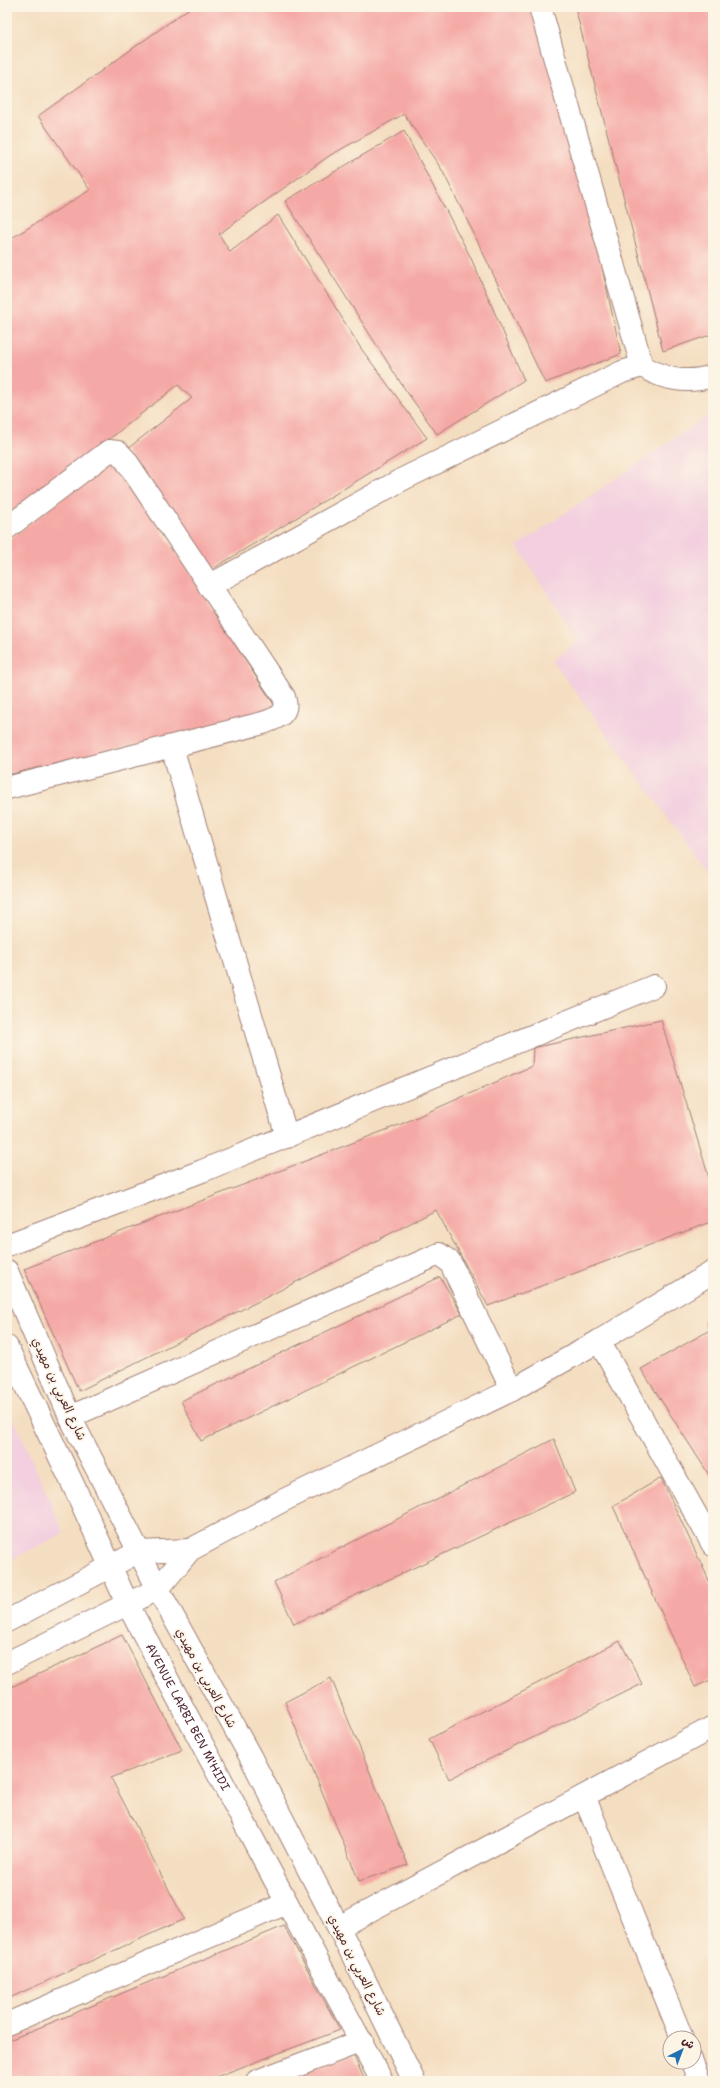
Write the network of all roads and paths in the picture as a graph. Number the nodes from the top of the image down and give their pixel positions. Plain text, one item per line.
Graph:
1 (540, 7) edge
2 (642, 366) junction
3 (713, 376) edge
4 (7, 528) edge
5 (209, 586) junction
6 (172, 747) junction
7 (7, 788) edge
8 (654, 986) dead end
9 (286, 1137) junction
10 (7, 1245) edge
11 (7, 1271) edge
12 (713, 1272) edge
13 (600, 1341) junction
14 (7, 1347) edge
15 (512, 1390) junction
16 (70, 1417) junction
17 (713, 1545) edge
18 (190, 1550) junction
19 (138, 1552) junction
20 (110, 1566) junction
21 (158, 1589) junction
22 (128, 1606) junction
23 (7, 1621) edge
24 (7, 1663) edge
25 (713, 1727) edge
26 (584, 1796) junction
27 (287, 1903) junction
28 (339, 1928) junction
29 (7, 2024) edge
30 (679, 2030) edge
31 (362, 2042) junction
32 (695, 2070) edge
33 (257, 2081) edge
34 (382, 2081) edge
35 (414, 2081) edge
36 (699, 2081) edge

1 - 2 street
2 - 3 street
2 - 5 street
4 - 5 street
5 - 6 street
6 - 7 street
6 - 9 street
8 - 9 street
9 - 10 street
11 - 16 street, شارع العربي بن مهيدي
12 - 13 street
13 - 15 street
13 - 17 street
14 - 20 street, AVENUE LARBI BEN M'HIDI
15 - 16 street
15 - 18 street
16 - 19 street, شارع العربي بن مهيدي
18 - 19 street
18 - 21 street
19 - 20 street
19 - 21 street, شارع العربي بن مهيدي
20 - 22 street, AVENUE LARBI BEN M'HIDI
20 - 23 street
21 - 22 street
21 - 28 street, شارع العربي بن مهيدي
22 - 24 street
22 - 27 street, AVENUE LARBI BEN M'HIDI
25 - 26 street
26 - 28 street
26 - 30 street
27 - 29 street
27 - 31 street, AVENUE LARBI BEN M'HIDI
28 - 35 street, شارع العربي بن مهيدي
31 - 33 street
31 - 34 street, AVENUE LARBI BEN M'HIDI
32 - 36 street

